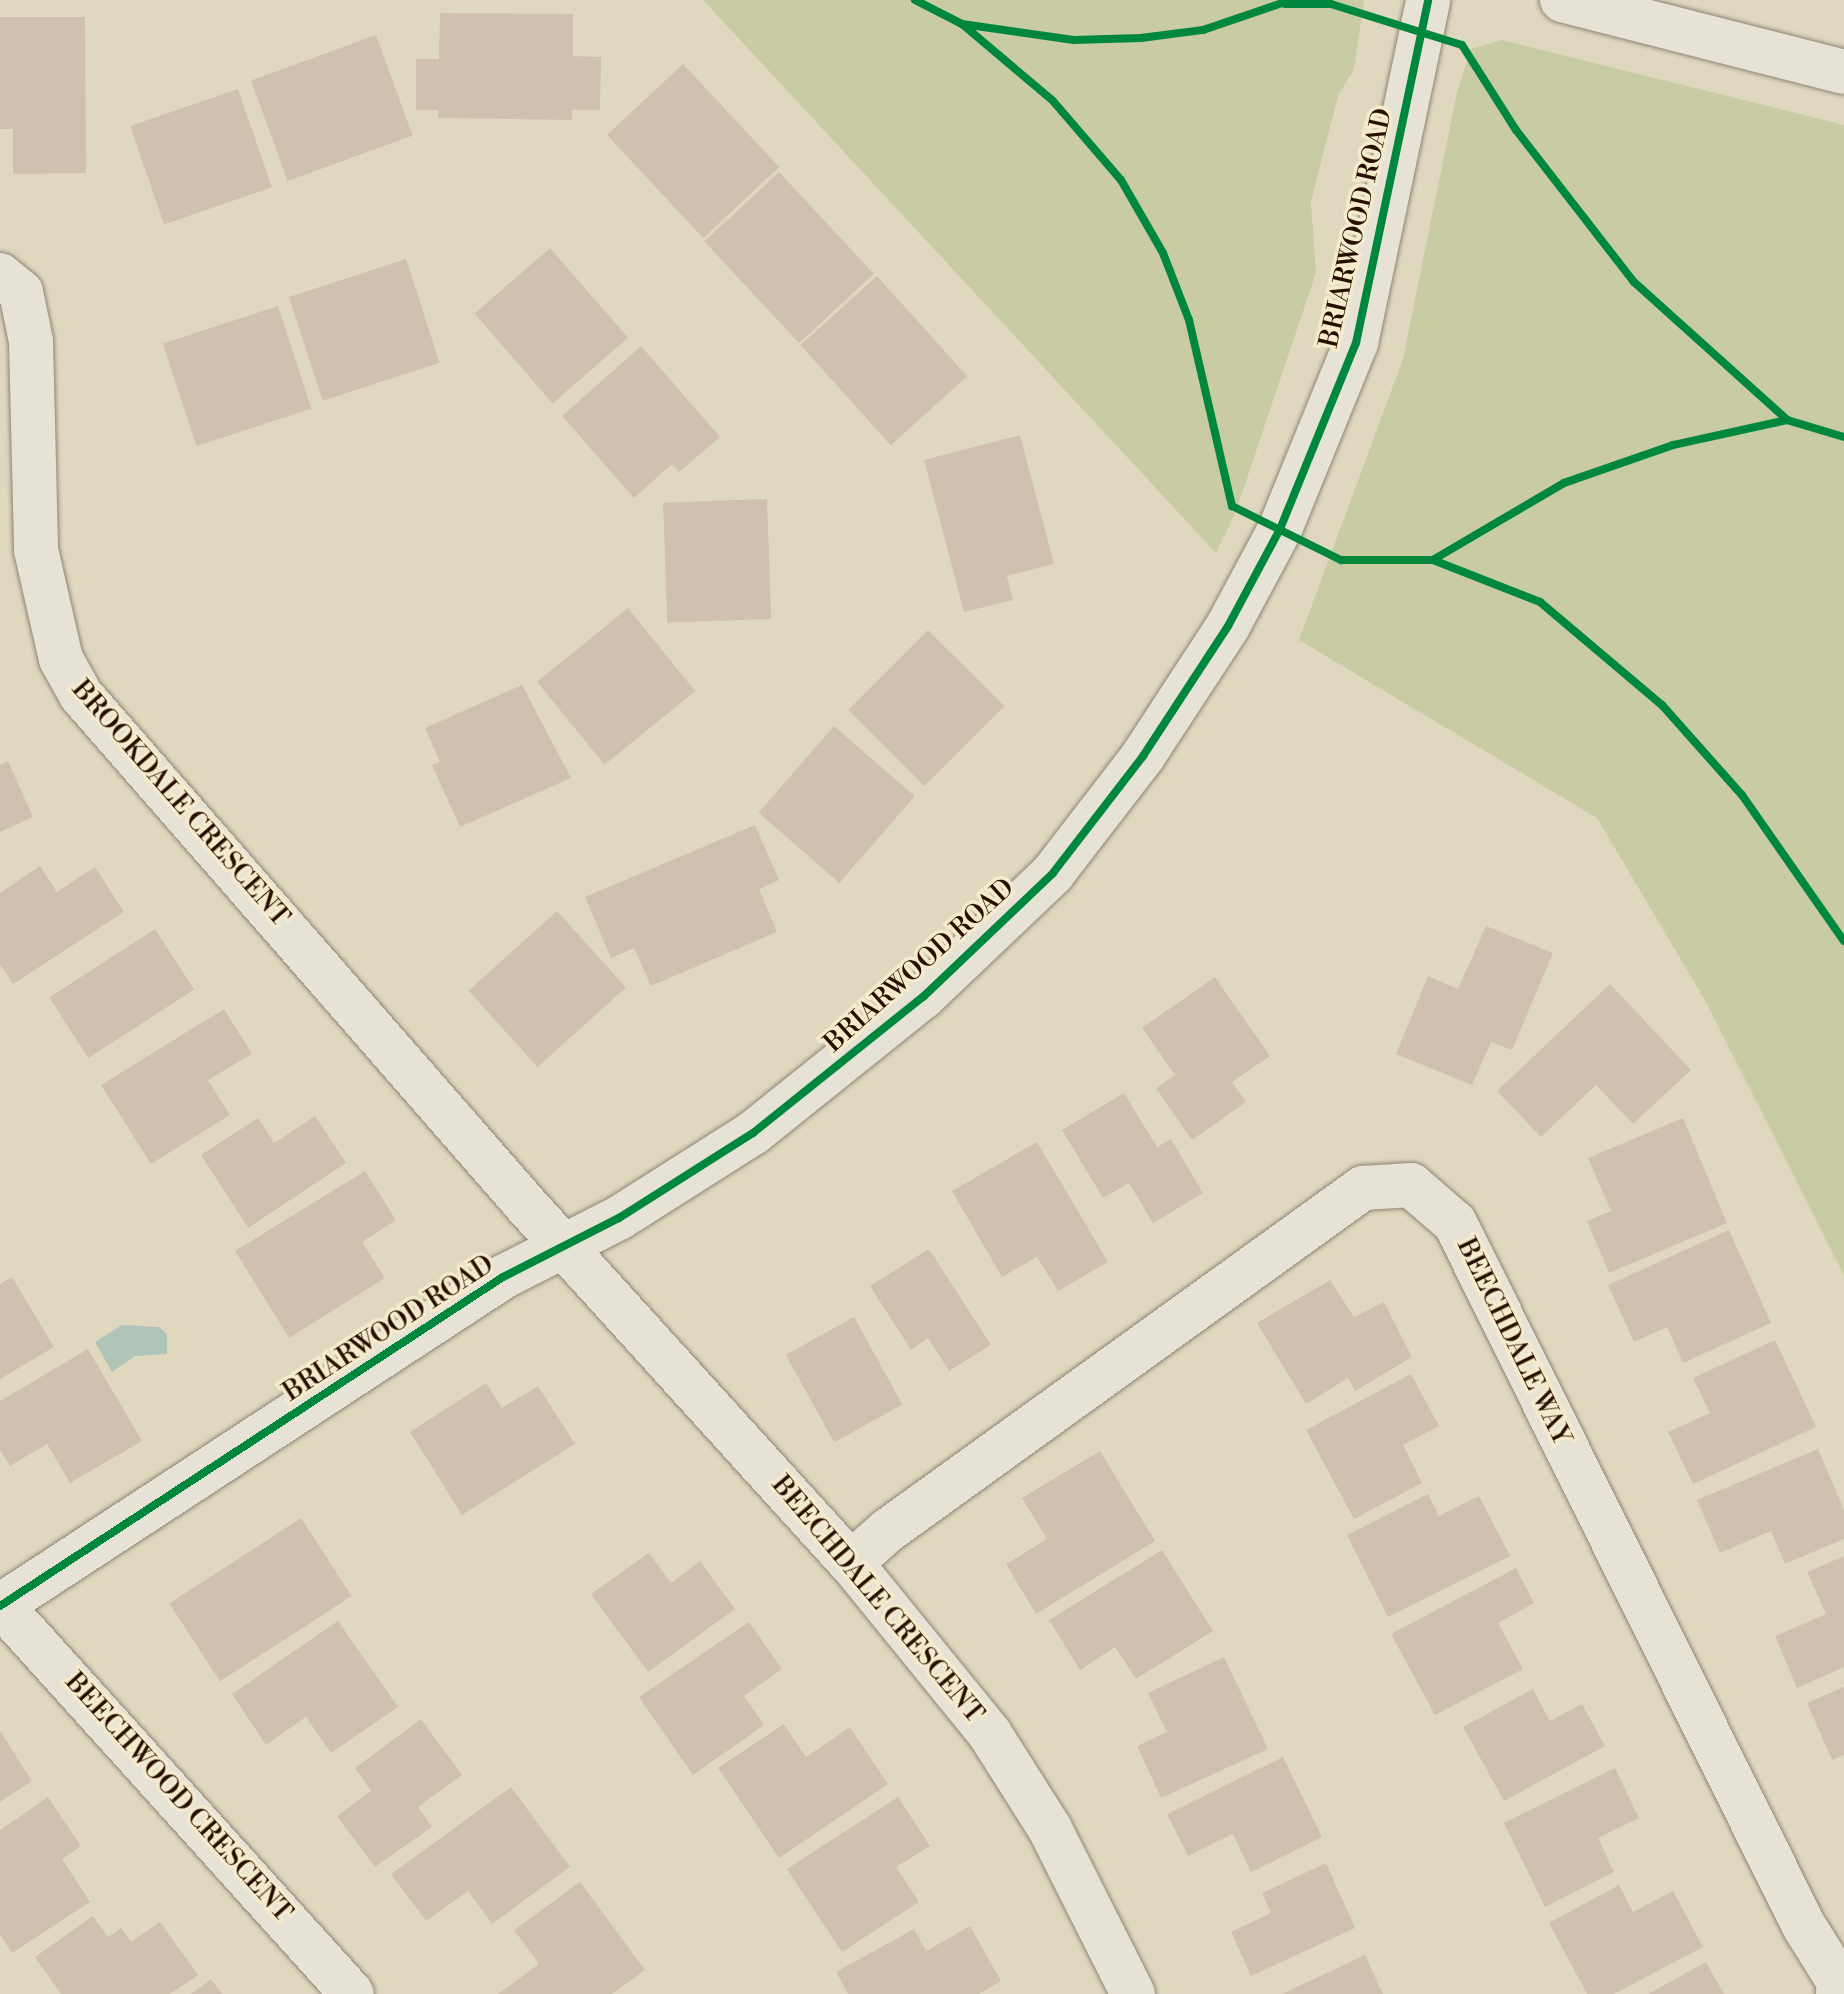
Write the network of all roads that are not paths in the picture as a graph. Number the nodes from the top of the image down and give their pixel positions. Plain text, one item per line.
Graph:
1 (1428, 0) edge
2 (1562, 0) edge
3 (1844, 72) edge
4 (0, 275) edge
5 (564, 1246) junction
6 (851, 1563) junction
7 (0, 1605) edge
8 (352, 1994) edge
9 (1133, 1994) edge
10 (1838, 1994) edge

1 - 5 street, BRIARWOOD ROAD
2 - 3 street
4 - 5 street, BROOKDALE CRESCENT
5 - 6 street, BEECHDALE CRESCENT
5 - 7 street, BRIARWOOD ROAD
6 - 9 street, BEECHDALE CRESCENT
6 - 10 street, BEECHDALE WAY
7 - 8 street, BEECHWOOD CRESCENT

